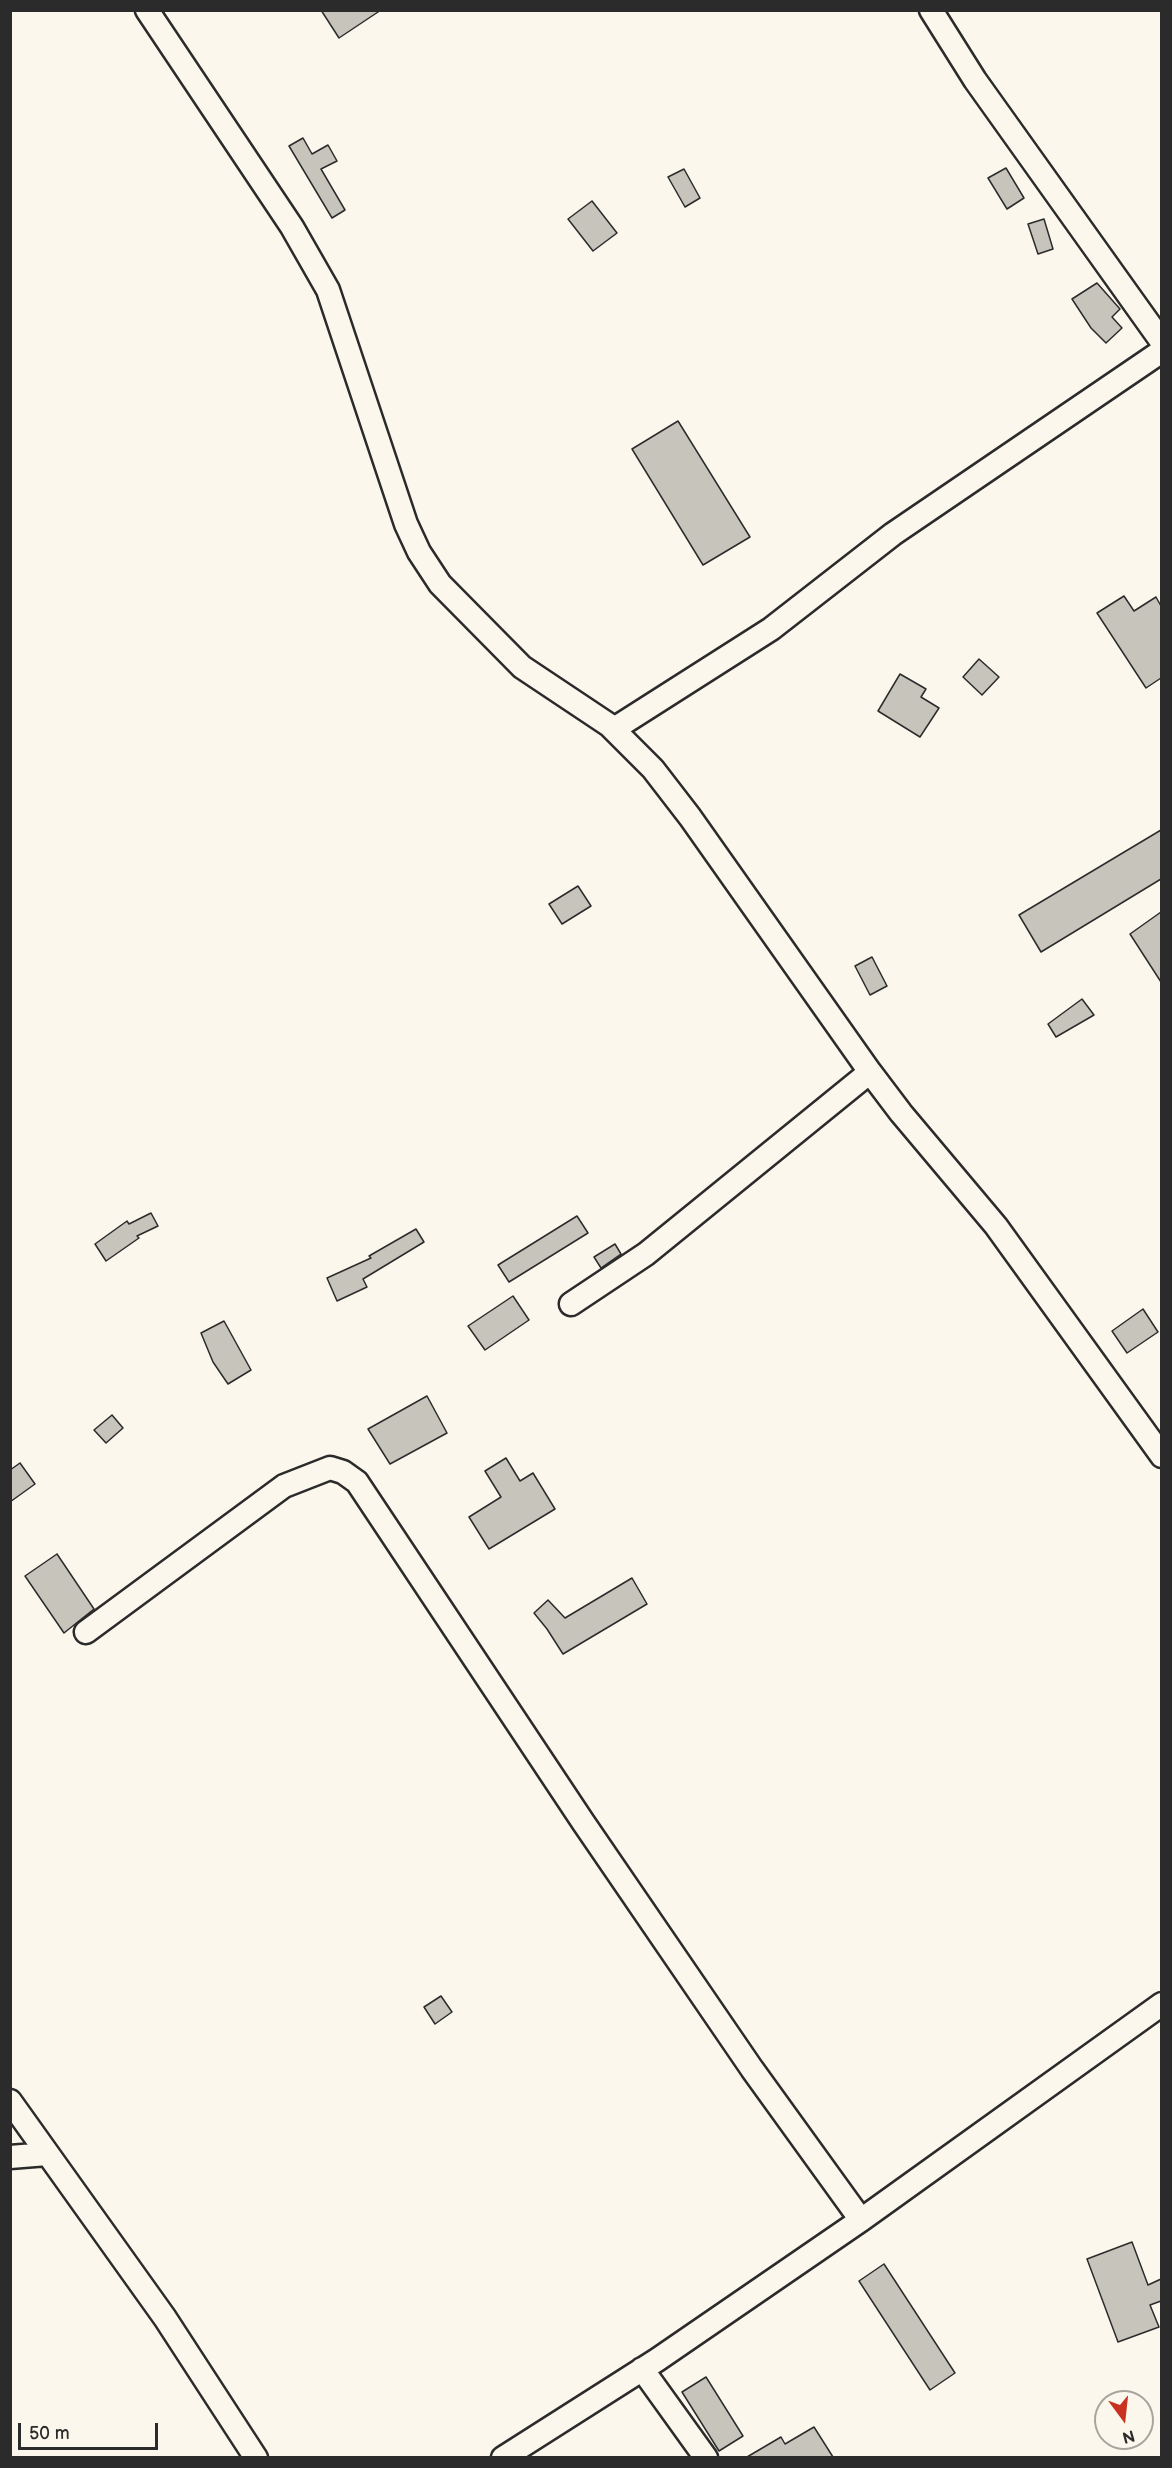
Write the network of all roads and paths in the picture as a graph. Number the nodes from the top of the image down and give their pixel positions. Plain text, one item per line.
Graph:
1 (147, 10) edge
2 (931, 10) edge
3 (1161, 342) edge
4 (1161, 351) edge
5 (614, 729) junction
6 (870, 1072) junction
7 (571, 1304) dead end
8 (1161, 1456) edge
9 (87, 1632) dead end
10 (1161, 2004) edge
11 (10, 2101) edge
12 (47, 2154) junction
13 (10, 2157) edge
14 (861, 2220) junction
15 (642, 2369) junction
16 (256, 2457) edge
17 (503, 2457) edge
18 (706, 2457) edge

1 - 5 street
2 - 3 street
4 - 5 street
5 - 6 street
6 - 7 street
6 - 8 street
9 - 14 street
10 - 14 street
11 - 12 street
12 - 13 street
12 - 16 street
14 - 15 street
15 - 17 street
15 - 18 street

